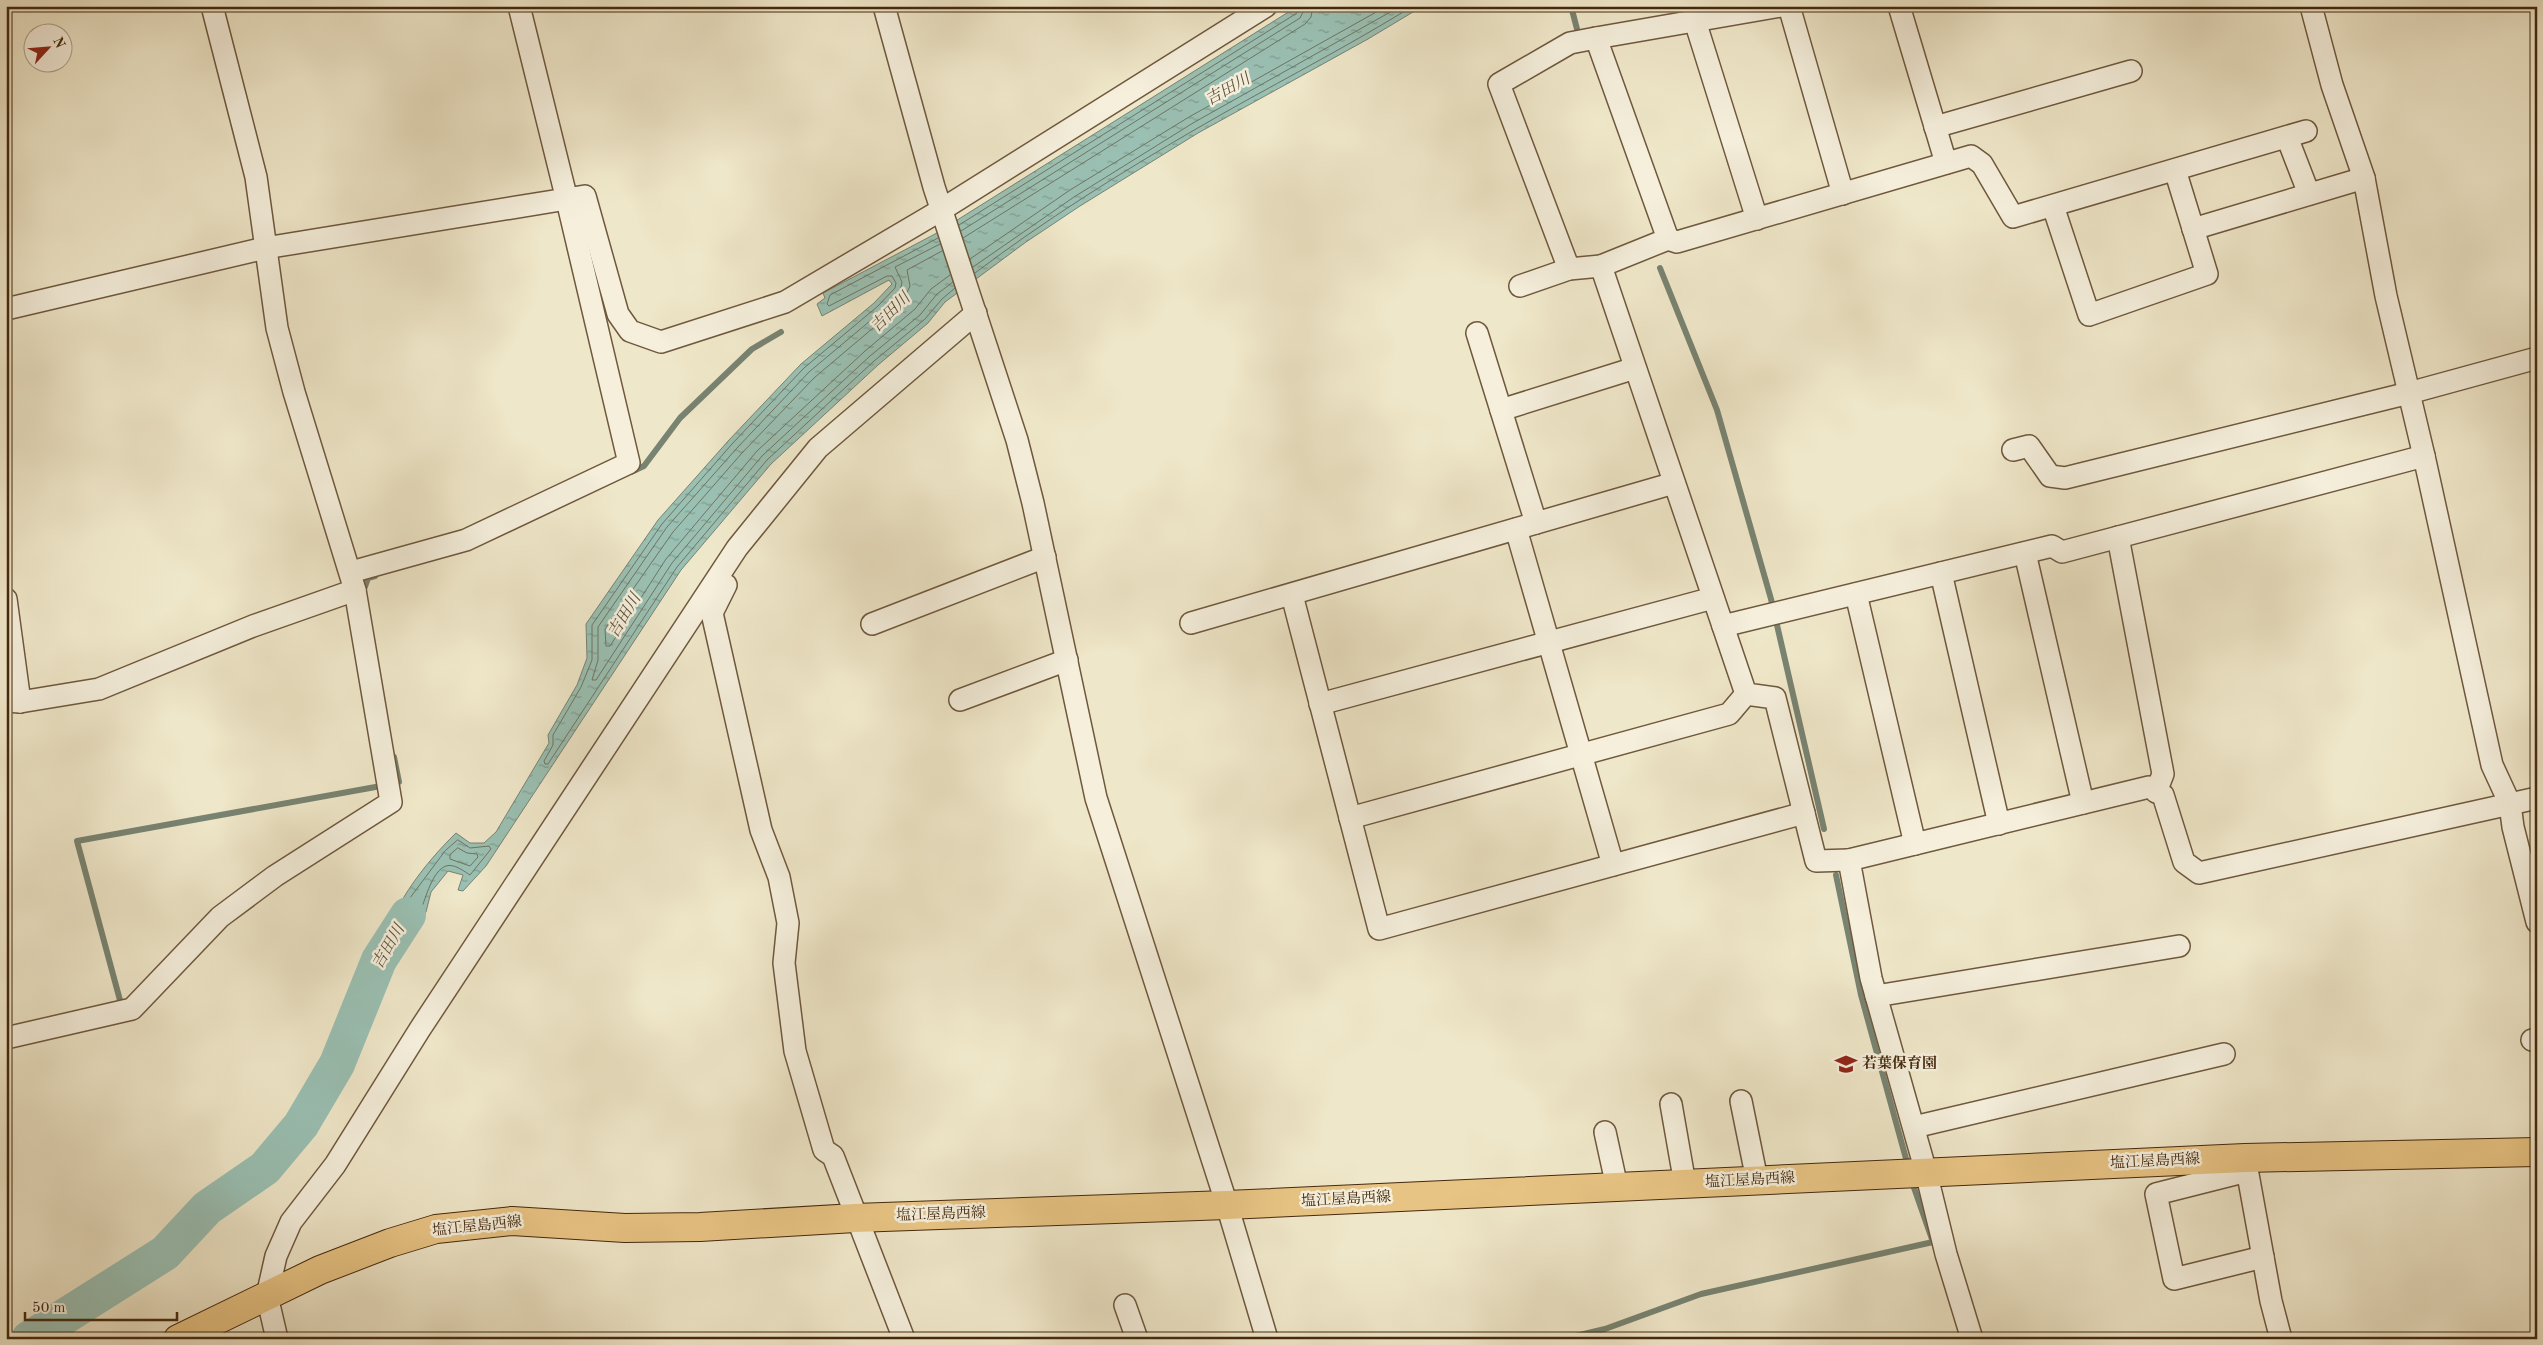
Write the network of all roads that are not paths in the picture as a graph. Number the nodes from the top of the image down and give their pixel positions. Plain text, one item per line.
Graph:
1 (212, 6) edge
2 (519, 6) edge
3 (884, 6) edge
4 (1266, 6) edge
5 (1781, 6) edge
6 (1789, 6) edge
7 (1899, 6) edge
8 (2311, 6) edge
9 (1694, 21) junction
10 (1596, 38) junction
11 (2131, 71) dead end
12 (1935, 127) junction
13 (1946, 163) junction
14 (2175, 170) junction
15 (2364, 178) junction
16 (1843, 194) junction
17 (2309, 194) junction
18 (568, 200) junction
19 (2053, 206) junction
20 (943, 215) junction
21 (1757, 219) junction
22 (2193, 229) junction
23 (1668, 239) junction
24 (265, 248) junction
25 (1601, 266) junction
26 (1569, 269) junction
27 (1520, 286) dead end
28 (974, 306) junction
29 (6, 309) edge
30 (1477, 333) dead end
31 (2537, 358) edge
32 (1635, 368) junction
33 (2409, 393) junction
34 (1501, 410) junction
35 (2013, 450) dead end
36 (2424, 456) junction
37 (1674, 483) junction
38 (1536, 523) junction
39 (1516, 530) junction
40 (2118, 537) junction
41 (737, 548) junction
42 (2025, 553) junction
43 (1045, 557) junction
44 (1941, 573) junction
45 (353, 581) junction
46 (1856, 594) junction
47 (1292, 595) junction
48 (1713, 598) junction
49 (6, 599) edge
50 (1191, 623) dead end
51 (872, 624) dead end
52 (1723, 626) junction
53 (1548, 643) junction
54 (1067, 660) junction
55 (1746, 694) junction
56 (960, 700) dead end
57 (13, 702) edge
58 (1320, 704) junction
59 (1581, 754) junction
60 (2156, 792) junction
61 (2537, 798) edge
62 (2083, 803) junction
63 (2510, 804) junction
64 (1804, 813) junction
65 (1350, 818) junction
66 (1999, 824) junction
67 (1915, 844) junction
68 (1849, 860) junction
69 (1614, 865) junction
70 (2537, 922) edge
71 (2179, 946) dead end
72 (1876, 996) junction
73 (6, 1038) edge
74 (2224, 1054) dead end
75 (1741, 1101) dead end
76 (1670, 1104) dead end
77 (1914, 1127) junction
78 (1605, 1132) dead end
79 (2537, 1152) edge
80 (2246, 1164) junction
81 (1916, 1173) junction
82 (1757, 1180) junction
83 (1685, 1184) junction
84 (1617, 1187) junction
85 (1227, 1205) junction
86 (855, 1218) junction
87 (2263, 1257) junction
88 (267, 1296) junction
89 (1125, 1306) dead end
90 (178, 1339) edge
91 (277, 1339) edge
92 (904, 1339) edge
93 (1137, 1339) edge
94 (1267, 1339) edge
95 (1972, 1339) edge
96 (2280, 1339) edge

1 - 24 street
2 - 18 street
3 - 20 street
4 - 20 street
5 - 9 street
6 - 16 street
7 - 12 street
8 - 15 street
9 - 10 street
9 - 21 street
10 - 23 street
10 - 26 street
11 - 12 street
12 - 13 street
13 - 16 street
13 - 19 street
14 - 17 street
14 - 19 street
14 - 22 street
15 - 17 street
15 - 33 street
16 - 21 street
17 - 22 street
18 - 20 street
18 - 24 street
18 - 45 street
19 - 22 street
20 - 28 street
21 - 23 street
23 - 25 street
24 - 29 street
24 - 45 street
25 - 26 street
25 - 32 street
26 - 27 street
28 - 41 street
28 - 43 street
30 - 34 street
31 - 33 street
32 - 34 street
32 - 37 street
33 - 35 street
33 - 36 street
34 - 38 street
36 - 40 street
36 - 63 street
37 - 38 street
37 - 48 street
38 - 39 street
39 - 47 street
39 - 53 street
40 - 42 street
40 - 60 street
41 - 86 street
41 - 88 street
42 - 44 street
42 - 62 street
43 - 51 street
43 - 54 street
44 - 46 street
44 - 66 street
45 - 57 street
45 - 73 street
46 - 52 street
46 - 67 street
47 - 50 street
47 - 58 street
48 - 52 street
48 - 53 street
49 - 57 street
52 - 55 street
53 - 58 street
53 - 59 street
54 - 56 street
54 - 85 street
55 - 59 street
55 - 64 street
58 - 65 street
59 - 65 street
59 - 69 street
60 - 62 street
60 - 63 street
61 - 63 street
62 - 66 street
63 - 70 street
64 - 68 street
64 - 69 street
65 - 69 street
66 - 67 street
67 - 68 street
68 - 72 street
71 - 72 street
72 - 77 street
74 - 77 street
75 - 82 street
76 - 83 street
77 - 81 street
78 - 84 street
79 - 80 main road, 塩江屋島西線
80 - 81 main road, 塩江屋島西線
80 - 87 street
80 - 87 street
81 - 82 main road, 塩江屋島西線
81 - 95 street
82 - 83 main road, 塩江屋島西線
83 - 84 main road, 塩江屋島西線
84 - 85 main road, 塩江屋島西線
85 - 86 main road, 塩江屋島西線
85 - 94 street
86 - 88 main road, 塩江屋島西線
86 - 92 street
87 - 96 street
88 - 90 main road, 塩江屋島西線
88 - 91 street
89 - 93 street

